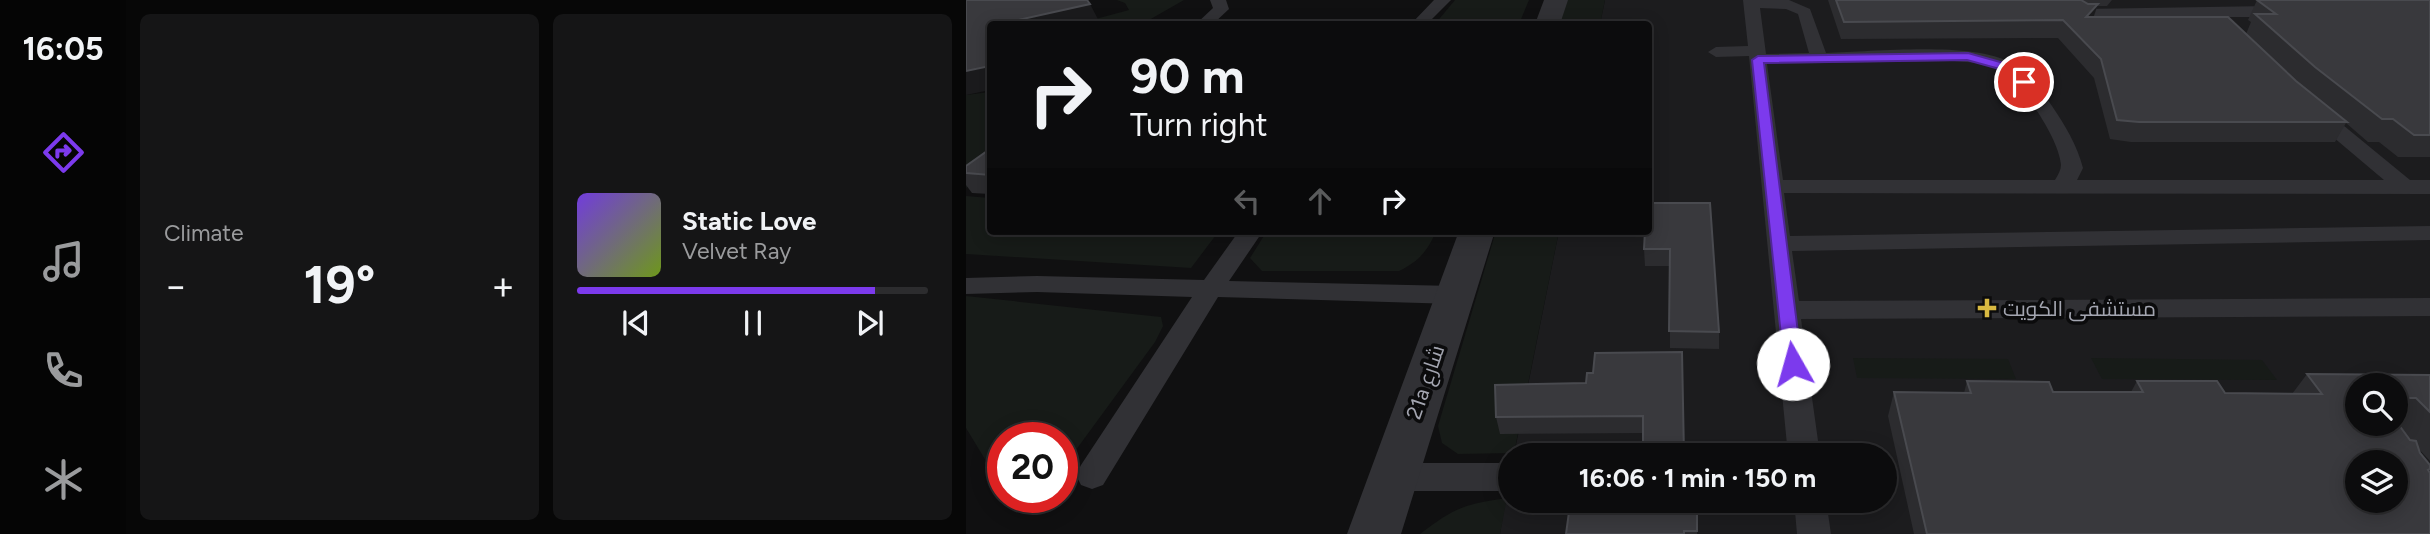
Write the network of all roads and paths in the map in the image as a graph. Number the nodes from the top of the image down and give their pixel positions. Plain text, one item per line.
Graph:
1 (1218, 0) edge
2 (1443, 0) edge
3 (1556, 0) edge
4 (2153, 0) edge
5 (2272, 0) edge
6 (1751, 2) edge
7 (2167, 13) junction
8 (2211, 13) junction
9 (2084, 14) edge
10 (1207, 21) edge
11 (1422, 21) edge
12 (1549, 21) edge
13 (1716, 52) dead end
14 (1757, 55) junction
15 (2255, 57) edge
16 (1819, 58) junction
17 (2295, 94) edge
18 (1773, 186) junction
19 (2063, 186) junction
20 (2405, 187) junction
21 (2430, 187) edge
22 (2430, 233) edge
23 (2399, 234) junction
24 (1248, 235) edge
25 (1476, 235) edge
26 (1780, 244) junction
27 (2430, 244) edge
28 (966, 274) edge
29 (1037, 284) junction
30 (966, 286) edge
31 (1211, 288) junction
32 (1455, 295) junction
33 (2430, 307) edge
34 (1787, 310) junction
35 (1803, 443) edge
36 (1093, 475) dead end
37 (1392, 477) junction
38 (1498, 477) edge
39 (1812, 513) edge
40 (1374, 534) edge
41 (1814, 534) edge

1 - 10 lane
2 - 11 lane
3 - 12 street
4 - 7 lane
5 - 8 lane
6 - 14 lane
6 - 16 lane
7 - 8 lane
7 - 9 lane
8 - 15 lane
13 - 14 lane
14 - 16 lane
14 - 18 lane
16 - 19 lane
17 - 20 lane
18 - 19 lane
18 - 26 lane
19 - 20 lane
20 - 21 lane
22 - 23 lane
23 - 26 lane
23 - 27 lane
24 - 31 lane
25 - 32 street, 21a شارع
26 - 34 lane
28 - 29 lane
29 - 30 lane
29 - 31 lane
31 - 32 lane
31 - 36 lane
32 - 37 street, 21a شارع
33 - 34 lane
34 - 35 lane
37 - 38 lane
37 - 40 street, 21a شارع
39 - 41 lane

